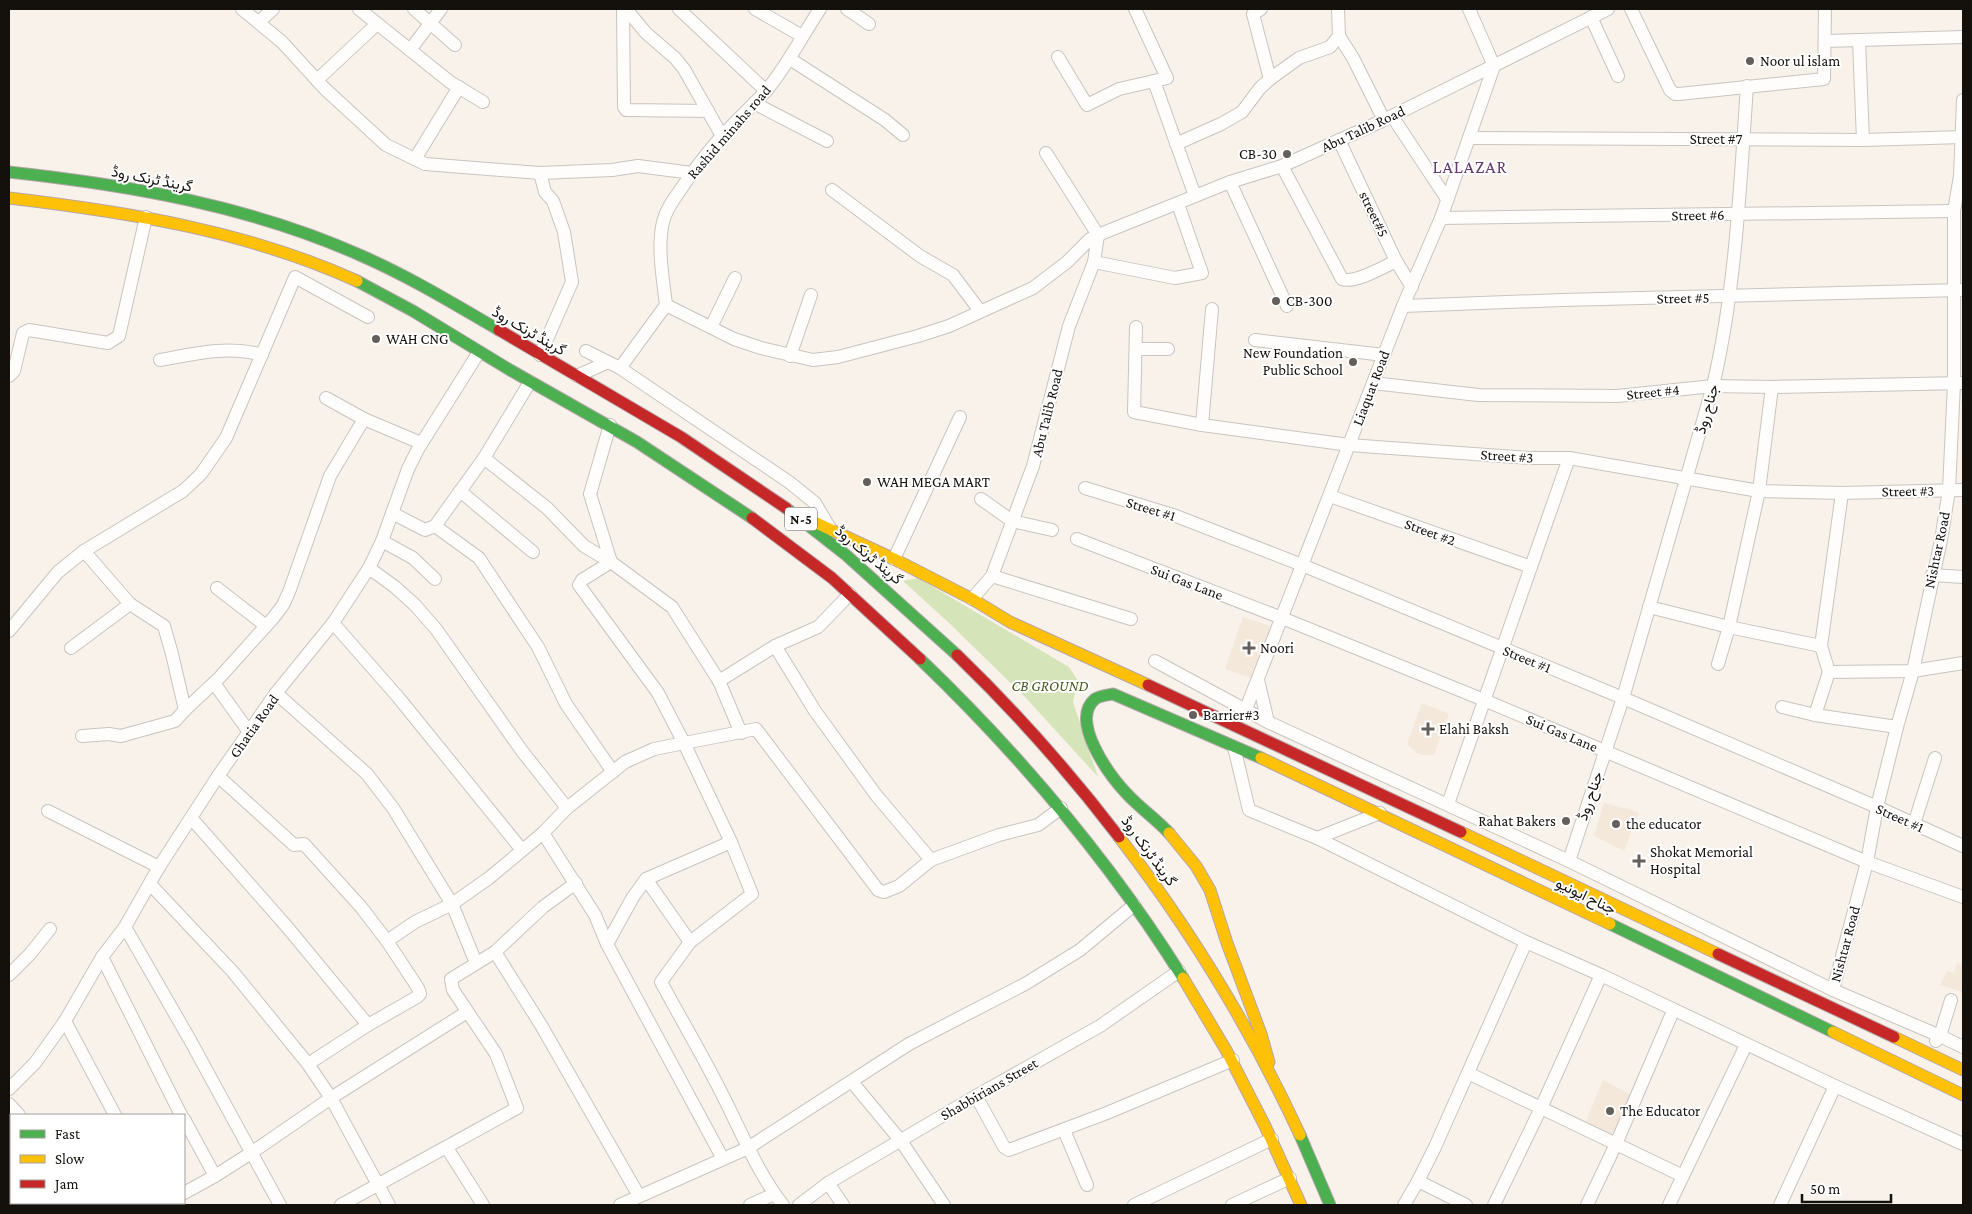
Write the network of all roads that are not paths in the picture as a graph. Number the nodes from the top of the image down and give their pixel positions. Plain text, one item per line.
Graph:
1 (242, 9) edge
2 (273, 9) edge
3 (360, 9) edge
4 (414, 9) edge
5 (441, 9) edge
6 (624, 9) edge
7 (679, 9) edge
8 (755, 9) edge
9 (820, 9) edge
10 (847, 9) edge
11 (1135, 9) edge
12 (1261, 9) edge
13 (1338, 9) edge
14 (1469, 9) edge
15 (1631, 9) edge
16 (1825, 9) edge
17 (1598, 12) edge
18 (260, 22) junction
19 (431, 23) junction
20 (377, 24) junction
21 (869, 24) dead end
22 (802, 36) junction
23 (1339, 36) junction
24 (1963, 37) edge
25 (1859, 40) junction
26 (1825, 41) junction
27 (455, 44) dead end
28 (410, 50) junction
29 (1058, 56) dead end
30 (790, 58) junction
31 (1494, 66) junction
32 (1618, 76) dead end
33 (1270, 79) junction
34 (317, 80) junction
35 (1154, 81) junction
36 (1747, 86) junction
37 (459, 87) junction
38 (766, 91) junction
39 (1963, 100) edge
40 (484, 102) dead end
41 (754, 103) junction
42 (708, 111) junction
43 (1388, 118) junction
44 (903, 135) dead end
45 (722, 136) junction
46 (1962, 136) edge
47 (1469, 138) junction
48 (1744, 139) junction
49 (1339, 140) junction
50 (1863, 140) junction
51 (827, 142) dead end
52 (1176, 144) junction
53 (1046, 153) dead end
54 (416, 159) junction
55 (1282, 166) junction
56 (9, 172) edge
57 (540, 173) junction
58 (692, 173) junction
59 (1962, 176) edge
60 (1230, 182) junction
61 (832, 190) dead end
62 (1195, 196) junction
63 (9, 198) edge
64 (1447, 199) junction
65 (1178, 204) junction
66 (1954, 211) junction
67 (1737, 215) junction
68 (146, 217) junction
69 (1441, 218) junction
70 (1104, 233) junction
71 (1396, 261) junction
72 (1094, 262) junction
73 (735, 278) dead end
74 (1412, 287) junction
75 (1959, 290) edge
76 (812, 295) dead end
77 (1730, 297) junction
78 (666, 305) junction
79 (1287, 306) dead end
80 (1403, 306) junction
81 (1212, 309) dead end
82 (980, 311) junction
83 (368, 318) dead end
84 (711, 327) junction
85 (1136, 328) dead end
86 (1255, 340) dead end
87 (1136, 349) junction
88 (1168, 349) dead end
89 (586, 351) dead end
90 (480, 352) junction
91 (262, 355) junction
92 (540, 355) junction
93 (1384, 355) junction
94 (790, 356) junction
95 (160, 360) dead end
96 (614, 365) junction
97 (9, 376) edge
98 (577, 376) junction
99 (530, 382) junction
100 (1373, 383) junction
101 (1958, 383) edge
102 (1713, 386) junction
103 (1772, 387) junction
104 (326, 398) dead end
105 (960, 417) dead end
106 (364, 419) junction
107 (610, 425) junction
108 (1202, 425) junction
109 (422, 443) junction
110 (1349, 445) junction
111 (484, 458) junction
112 (1569, 458) junction
113 (1686, 480) junction
114 (1085, 488) dead end
115 (1949, 490) junction
116 (1963, 490) edge
117 (460, 491) junction
118 (1759, 491) junction
119 (1842, 492) junction
120 (1330, 496) junction
121 (981, 499) dead end
122 (790, 511) junction
123 (392, 513) junction
124 (1012, 521) junction
125 (435, 526) junction
126 (831, 530) junction
127 (1052, 530) dead end
128 (1077, 539) dead end
129 (382, 541) junction
130 (84, 551) junction
131 (533, 552) dead end
132 (894, 559) junction
133 (611, 562) junction
134 (1302, 566) junction
135 (1530, 567) junction
136 (369, 568) junction
137 (1932, 575) junction
138 (992, 576) junction
139 (1963, 577) edge
140 (435, 579) dead end
141 (217, 588) dead end
142 (850, 594) junction
143 (972, 599) junction
144 (130, 604) junction
145 (1649, 607) junction
146 (1282, 618) junction
147 (1131, 619) dead end
148 (332, 623) junction
149 (266, 626) junction
150 (1729, 627) junction
151 (9, 632) edge
152 (775, 646) junction
153 (1821, 646) junction
154 (71, 648) dead end
155 (1502, 648) junction
156 (1155, 661) dead end
157 (1963, 663) edge
158 (1718, 664) dead end
159 (1912, 671) junction
160 (1829, 672) junction
161 (1258, 680) junction
162 (719, 681) junction
163 (214, 683) junction
164 (276, 694) junction
165 (1623, 698) junction
166 (1484, 700) junction
167 (1782, 707) dead end
168 (1246, 709) junction
169 (185, 710) junction
170 (1815, 715) junction
171 (1268, 722) junction
172 (1897, 727) junction
173 (249, 732) junction
174 (741, 732) junction
175 (82, 736) dead end
176 (684, 743) junction
177 (1234, 746) junction
178 (1605, 752) junction
179 (1935, 758) dead end
180 (613, 772) junction
181 (218, 776) junction
182 (1390, 798) junction
183 (1448, 804) junction
184 (1877, 807) junction
185 (567, 808) junction
186 (1061, 808) junction
187 (48, 811) dead end
188 (1380, 813) junction
189 (192, 819) junction
190 (1914, 824) junction
191 (543, 834) junction
192 (1317, 838) junction
193 (731, 842) junction
194 (1963, 846) edge
195 (522, 850) junction
196 (931, 860) junction
197 (1569, 861) junction
198 (1867, 862) junction
199 (159, 867) junction
200 (646, 879) junction
201 (150, 884) junction
202 (576, 884) junction
203 (1963, 897) edge
204 (452, 904) junction
205 (1134, 905) junction
206 (124, 927) junction
207 (50, 929) dead end
208 (1723, 936) junction
209 (388, 941) junction
210 (690, 942) junction
211 (1526, 942) junction
212 (607, 944) junction
213 (495, 952) junction
214 (1716, 954) junction
215 (102, 957) junction
216 (476, 963) junction
217 (1180, 971) junction
218 (9, 975) edge
219 (1601, 975) junction
220 (1833, 990) junction
221 (1951, 1000) dead end
222 (1673, 1011) junction
223 (467, 1012) junction
224 (65, 1021) junction
225 (368, 1025) junction
226 (1940, 1036) junction
227 (1746, 1044) junction
228 (1963, 1047) edge
229 (1928, 1054) junction
230 (1233, 1060) junction
231 (308, 1064) junction
232 (1963, 1070) edge
233 (1468, 1072) junction
234 (1274, 1080) junction
235 (852, 1082) junction
236 (1835, 1086) junction
237 (9, 1089) edge
238 (1963, 1094) edge
239 (976, 1096) junction
240 (331, 1098) junction
241 (9, 1104) edge
242 (1541, 1108) junction
243 (18, 1114) edge
244 (114, 1114) edge
245 (181, 1114) edge
246 (185, 1121) edge
247 (1064, 1130) junction
248 (1272, 1139) junction
249 (901, 1141) junction
250 (1616, 1144) junction
251 (1963, 1144) edge
252 (447, 1148) junction
253 (748, 1148) junction
254 (251, 1153) junction
255 (723, 1159) junction
256 (215, 1176) junction
257 (1683, 1176) junction
258 (1290, 1178) junction
259 (1418, 1181) junction
260 (828, 1183) junction
261 (379, 1185) junction
262 (1087, 1185) dead end
263 (185, 1192) edge
264 (774, 1194) junction
265 (639, 1196) junction
266 (1326, 1201) edge
267 (280, 1205) edge
268 (341, 1205) edge
269 (389, 1205) edge
270 (483, 1205) edge
271 (620, 1205) edge
272 (750, 1205) edge
273 (783, 1205) edge
274 (799, 1205) edge
275 (843, 1205) edge
276 (944, 1205) edge
277 (1134, 1205) edge
278 (1232, 1205) edge
279 (1302, 1205) edge
280 (1404, 1205) edge
281 (1466, 1205) edge
282 (1494, 1205) edge
283 (1586, 1205) edge
284 (1669, 1205) edge
285 (1780, 1205) edge

1 - 18 street
2 - 18 street
3 - 20 street
4 - 19 street
5 - 19 street
6 - 42 street
6 - 42 street
7 - 38 street
8 - 22 street
9 - 22 street, Rashid minahs road
10 - 21 street
11 - 35 street
12 - 33 street
13 - 23 street
14 - 31 street
15 - 36 street
16 - 26 street
17 - 31 street, Abu Talib Road
17 - 32 street
18 - 34 street
19 - 27 street
19 - 28 street
20 - 28 street
20 - 34 street
22 - 30 street, Rashid minahs road
23 - 33 street
23 - 43 street
24 - 25 street
25 - 26 street
25 - 50 street
26 - 36 street
28 - 37 street
29 - 35 street
30 - 38 street, Rashid minahs road
30 - 44 street
31 - 43 street, Abu Talib Road
31 - 47 street, Liaquat Road
33 - 52 street
34 - 54 street
35 - 52 street
36 - 48 street, جناح روڈ
37 - 40 street
37 - 54 street
38 - 41 street, Rashid minahs road
39 - 46 street, Nishtar Road
41 - 45 street, Rashid minahs road
41 - 51 street
42 - 45 street
43 - 49 street, Abu Talib Road
43 - 64 street
45 - 58 street, Rashid minahs road
46 - 50 street, Street #7
46 - 59 street, Nishtar Road
47 - 48 street, Street #7
47 - 64 street, Liaquat Road
48 - 50 street, Street #7
48 - 67 street, جناح روڈ
49 - 55 street, Abu Talib Road
49 - 71 street, street#5
52 - 62 street
53 - 70 street
54 - 57 street
55 - 60 street, Abu Talib Road
55 - 71 street
56 - 92 main road, گرینڈ ٹرنک روڈ / N-5
57 - 58 street
57 - 92 street
58 - 78 street, Rashid minahs road
59 - 66 street, Nishtar Road
60 - 62 street, Abu Talib Road
60 - 79 street
61 - 82 street
62 - 65 street, Abu Talib Road
63 - 68 main road, N-5
64 - 69 street, Liaquat Road
65 - 70 street, Abu Talib Road
65 - 72 street
66 - 67 street, Street #6
66 - 75 street, Nishtar Road
67 - 69 street, Street #6
67 - 77 street, جناح روڈ
68 - 90 main road, N-5
68 - 97 street
69 - 74 street, Liaquat Road
70 - 72 street, Abu Talib Road
70 - 82 street, Abu Talib Road
71 - 74 street, street#5
72 - 124 street, Abu Talib Road
73 - 84 street
74 - 80 street, Liaquat Road
75 - 77 street, Street #5
75 - 101 street, Nishtar Road
76 - 94 street
77 - 80 street, Street #5
77 - 102 street, جناح روڈ
78 - 84 street, Abu Talib Road
78 - 96 street
80 - 93 street, Liaquat Road
81 - 108 street
82 - 94 street, Abu Talib Road
83 - 91 street
84 - 94 street, Abu Talib Road
85 - 87 street, Street #3
86 - 93 street
87 - 88 street
87 - 108 street, Street #3
89 - 96 street
90 - 99 main road, N-5
90 - 109 street, Ghatia Road
91 - 95 street
91 - 130 street
92 - 98 main road, گرینڈ ٹرنک روڈ / N-5
93 - 100 street, Liaquat Road
96 - 98 street
96 - 126 street
98 - 122 main road, گرینڈ ٹرنک روڈ / N-5
99 - 107 main road, N-5
99 - 111 street
100 - 102 street, Street #4
100 - 110 street, Liaquat Road
101 - 103 street, Street #4
101 - 115 street, Nishtar Road
102 - 103 street, Street #4
102 - 113 street, جناح روڈ
103 - 118 street
104 - 106 street
105 - 132 street
106 - 109 street
106 - 149 street
107 - 133 street
107 - 142 main road, N-5
108 - 110 street, Street #3
109 - 123 street, Ghatia Road
110 - 112 street, Street #3
110 - 120 street, Liaquat Road
111 - 117 street
111 - 133 street
112 - 113 street, Street #3
112 - 135 street
113 - 118 street, Street #3
113 - 145 street, جناح روڈ
114 - 134 street, Street #1
115 - 116 street, Street #3
115 - 119 street, Street #3
115 - 137 street, Nishtar Road
117 - 125 street
117 - 131 street
118 - 119 street, Street #3
118 - 150 street
119 - 153 street
120 - 134 street, Liaquat Road
120 - 135 street, Street #2
121 - 124 street
122 - 126 main road, جناح ایونیو
122 - 234 main road, گرینڈ ٹرنک روڈ / N-5
123 - 125 street
123 - 129 street, Ghatia Road
124 - 127 street
124 - 138 street, Abu Talib Road
125 - 180 street
126 - 132 main road, جناح ایونیو
128 - 146 street, Sui Gas Lane
129 - 136 street, Ghatia Road
129 - 140 street
130 - 144 street
130 - 151 street
132 - 143 main road, جناح ایونیو
133 - 162 street
133 - 176 street
134 - 146 street, Liaquat Road
134 - 155 street, Street #1
135 - 155 street
136 - 148 street, Ghatia Road
136 - 185 street
137 - 139 street
137 - 159 street, Nishtar Road
138 - 143 street, Abu Talib Road
138 - 147 street
141 - 149 street
142 - 152 street
142 - 186 main road, N-5
143 - 182 main road, جناح ایونیو
144 - 154 street
144 - 169 street
145 - 150 street
145 - 165 street, جناح روڈ
146 - 161 street, Liaquat Road
146 - 166 street, Sui Gas Lane
148 - 164 street, Ghatia Road
148 - 195 street
149 - 163 street
150 - 153 street
150 - 158 street
152 - 162 street
152 - 196 street
153 - 160 street
155 - 165 street, Street #1
155 - 166 street
156 - 168 street
157 - 159 street
159 - 160 street
159 - 172 street, Nishtar Road
160 - 170 street
161 - 168 street, Liaquat Road
161 - 171 street
162 - 174 street
163 - 169 street
163 - 173 street
164 - 173 street, Ghatia Road
164 - 204 street
165 - 178 street, جناح روڈ
165 - 184 street, Street #1
166 - 178 street, Sui Gas Lane
166 - 183 street
167 - 170 street
168 - 171 street
169 - 175 street
170 - 172 street
171 - 183 street
172 - 184 street, Nishtar Road
173 - 181 street, Ghatia Road
174 - 176 street
174 - 196 street
176 - 180 street
176 - 193 street
177 - 188 main road, جناح ایونیو
177 - 192 street
177 - 234 main road, جناح ایونیو
178 - 197 street, جناح روڈ
178 - 198 street, Sui Gas Lane
179 - 190 street
180 - 185 street
181 - 189 street, Ghatia Road
181 - 209 street
182 - 188 main road
182 - 214 main road, جناح ایونیو
183 - 197 street
184 - 190 street, Street #1
184 - 198 street, Nishtar Road
185 - 191 street
186 - 196 street
186 - 205 main road, N-5
187 - 199 street
188 - 192 street
188 - 238 main road, جناح ایونیو
189 - 199 street, Ghatia Road
189 - 225 street
190 - 194 street, Street #1
191 - 195 street
191 - 202 street
192 - 211 street
193 - 200 street
193 - 210 street
195 - 204 street
197 - 208 street
198 - 203 street, Sui Gas Lane
198 - 220 street, Nishtar Road
199 - 201 street, Ghatia Road
200 - 210 street
200 - 212 street
201 - 206 street, Ghatia Road
201 - 231 street
202 - 212 street
202 - 213 street
204 - 209 street
204 - 216 street
205 - 217 main road, N-5
205 - 235 street
206 - 215 street, Ghatia Road
206 - 254 street
207 - 218 street
208 - 214 street
208 - 220 street
209 - 225 street
210 - 253 street
211 - 219 street
211 - 233 street
212 - 255 street
213 - 216 street
213 - 265 street
214 - 229 main road, جناح ایونیو
215 - 224 street, Ghatia Road
215 - 245 street
216 - 223 street
217 - 230 main road, N-5
217 - 239 street, Shabbirians Street
219 - 222 street
219 - 242 street
220 - 226 street
221 - 226 street
222 - 227 street
222 - 250 street
223 - 240 street
223 - 252 street
224 - 237 street, Ghatia Road
224 - 244 street
225 - 231 street
226 - 228 street
226 - 229 street
227 - 236 street
227 - 257 street
229 - 232 main road, جناح ایونیو
230 - 247 street
230 - 248 main road, N-5
231 - 240 street
233 - 242 street
233 - 259 street
234 - 266 main road, گرینڈ ٹرنک روڈ / N-5
235 - 249 street
235 - 253 street
236 - 251 street
236 - 285 street
239 - 247 street
239 - 249 street, Shabbirians Street
240 - 254 street
240 - 261 street
241 - 243 street
242 - 250 street
242 - 282 street
246 - 256 street
247 - 262 street
248 - 258 main road, N-5
248 - 277 street
249 - 260 street, Shabbirians Street
249 - 276 street
250 - 257 street
250 - 283 street
252 - 261 street
252 - 270 street
253 - 255 street
253 - 264 street
254 - 256 street
254 - 267 street
255 - 265 street
256 - 263 street
257 - 284 street
258 - 278 street
258 - 279 main road, N-5
259 - 280 street
259 - 281 street
260 - 274 street, Shabbirians Street
260 - 275 street
261 - 268 street
261 - 269 street
264 - 272 street
264 - 273 street
265 - 271 street

